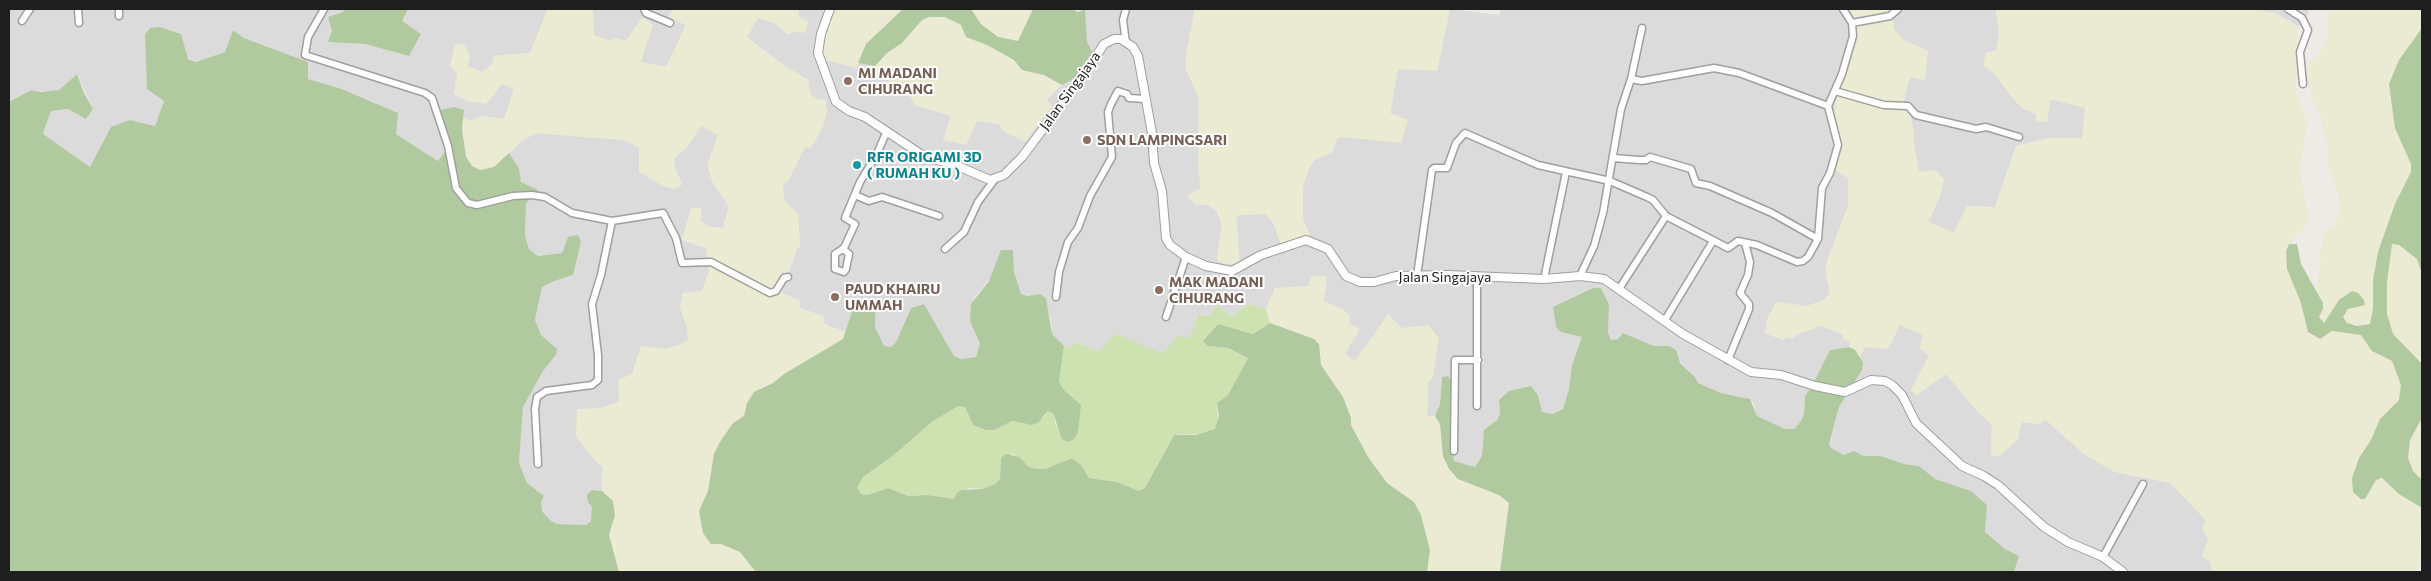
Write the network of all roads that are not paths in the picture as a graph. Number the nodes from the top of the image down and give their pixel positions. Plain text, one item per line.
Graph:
1 (30, 9) edge
2 (78, 9) edge
3 (324, 9) edge
4 (644, 9) edge
5 (830, 9) edge
6 (1126, 9) edge
7 (1843, 9) edge
8 (1898, 9) edge
9 (2288, 9) edge
10 (22, 21) dead end
11 (79, 23) dead end
12 (1852, 23) junction
13 (670, 24) dead end
14 (1642, 28) dead end
15 (1126, 43) junction
16 (1631, 79) junction
17 (2303, 84) dead end
18 (1835, 91) junction
19 (1145, 99) junction
20 (1828, 106) junction
21 (886, 133) junction
22 (2019, 137) dead end
23 (1613, 158) junction
24 (1566, 172) junction
25 (994, 180) junction
26 (1610, 181) junction
27 (855, 195) junction
28 (939, 216) dead end
29 (1666, 216) junction
30 (612, 221) junction
31 (1818, 239) junction
32 (1713, 241) junction
33 (1745, 243) junction
34 (945, 249) dead end
35 (843, 250) dead end
36 (1186, 257) junction
37 (1417, 276) junction
38 (1580, 276) junction
39 (788, 277) dead end
40 (1477, 277) junction
41 (1544, 279) junction
42 (1619, 289) junction
43 (1056, 297) dead end
44 (1166, 317) dead end
45 (1664, 320) junction
46 (1478, 360) junction
47 (1728, 360) junction
48 (1477, 406) dead end
49 (1454, 451) dead end
50 (538, 464) dead end
51 (2143, 484) dead end
52 (2103, 557) junction
53 (2123, 572) edge

1 - 10 street
2 - 11 street
3 - 30 street
4 - 13 street
5 - 21 street
6 - 15 street
7 - 12 street
8 - 12 street
9 - 17 street
12 - 18 street
14 - 16 street
15 - 19 street, Jalan Singajaya
15 - 25 street, Jalan Singajaya
16 - 20 street
16 - 23 street
18 - 20 street
18 - 22 street
19 - 36 street, Jalan Singajaya
19 - 43 street
20 - 31 street
21 - 25 street
21 - 27 street
23 - 26 street
23 - 31 street
24 - 26 street
24 - 37 street
24 - 41 street
25 - 34 street
26 - 29 street
26 - 38 street
27 - 28 street
27 - 35 street
29 - 32 street
29 - 42 street
30 - 39 street
30 - 50 street
31 - 33 street
32 - 33 street
32 - 45 street
33 - 47 street
36 - 37 street, Jalan Singajaya
36 - 44 street
37 - 40 street, Jalan Singajaya
38 - 41 street, Jalan Singajaya
38 - 42 street, Jalan Singajaya
40 - 41 street, Jalan Singajaya
40 - 46 street
42 - 45 street, Jalan Singajaya
45 - 47 street, Jalan Singajaya
46 - 48 street
46 - 49 street
47 - 52 street, Jalan Singajaya
51 - 52 street
52 - 53 street, Jalan Singajaya

